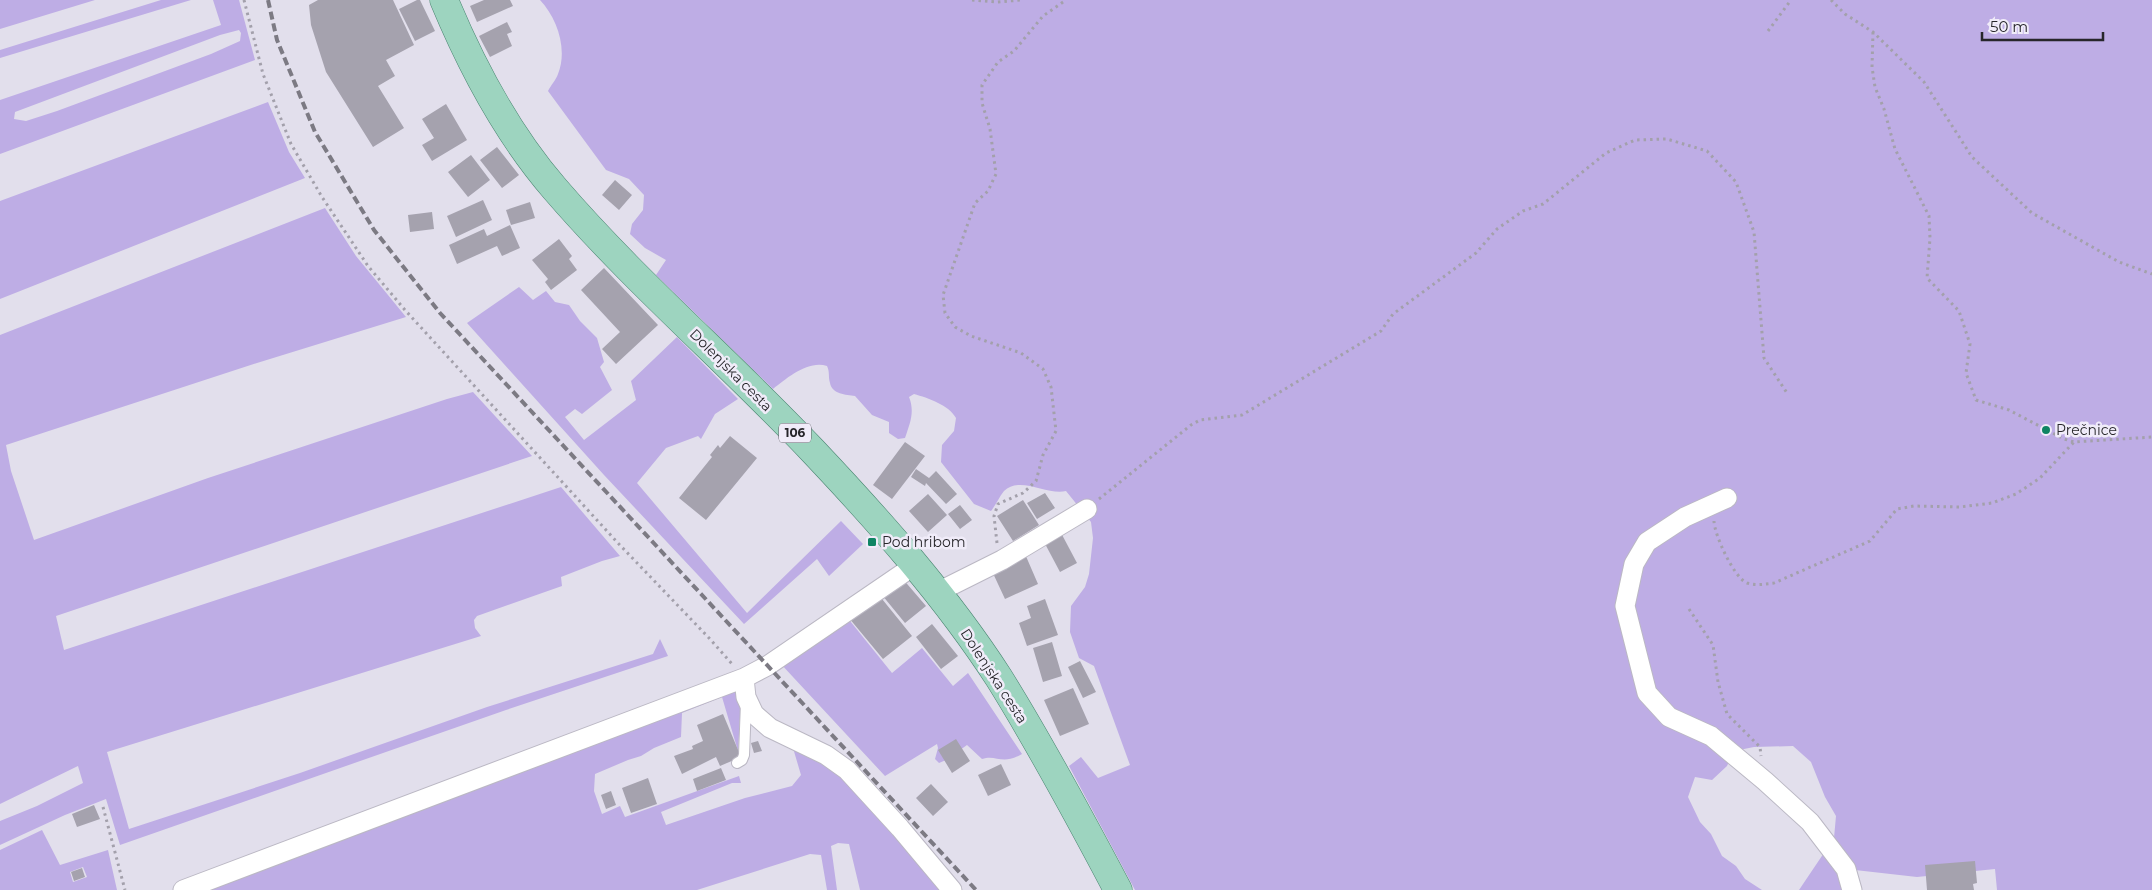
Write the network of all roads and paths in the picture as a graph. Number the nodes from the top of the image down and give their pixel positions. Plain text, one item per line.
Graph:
1 (244, 0) edge
2 (444, 0) edge
3 (972, 0) edge
4 (1021, 0) edge
5 (1066, 0) edge
6 (1791, 0) edge
7 (1831, 0) edge
8 (1768, 31) dead end
9 (1873, 32) junction
10 (2152, 274) edge
11 (1787, 393) dead end
12 (2152, 437) edge
13 (2074, 442) junction
14 (1721, 502) joint
15 (1087, 510) joint
16 (1002, 560) junction
17 (915, 566) junction
18 (936, 592) junction
19 (1689, 609) dead end
20 (744, 678) junction
21 (746, 697) junction
22 (737, 763) dead end
23 (1765, 781) junction
24 (104, 807) dead end
25 (125, 890) edge
26 (183, 890) edge
27 (952, 890) edge
28 (1118, 890) edge
29 (1852, 890) edge

1 - 20 path
2 - 17 main road, Dolenjska cesta / 106
3 - 4 path
5 - 16 path
6 - 8 path
7 - 9 path
9 - 10 path
9 - 13 path
11 - 15 path
12 - 13 path
13 - 14 path
14 - 23 street
15 - 16 street
16 - 18 street
17 - 18 main road, Dolenjska cesta / 106
17 - 20 street
18 - 28 main road, Dolenjska cesta / 106
19 - 23 path
20 - 21 street
20 - 26 street
21 - 22 lane
21 - 27 street
23 - 29 street
24 - 25 path

